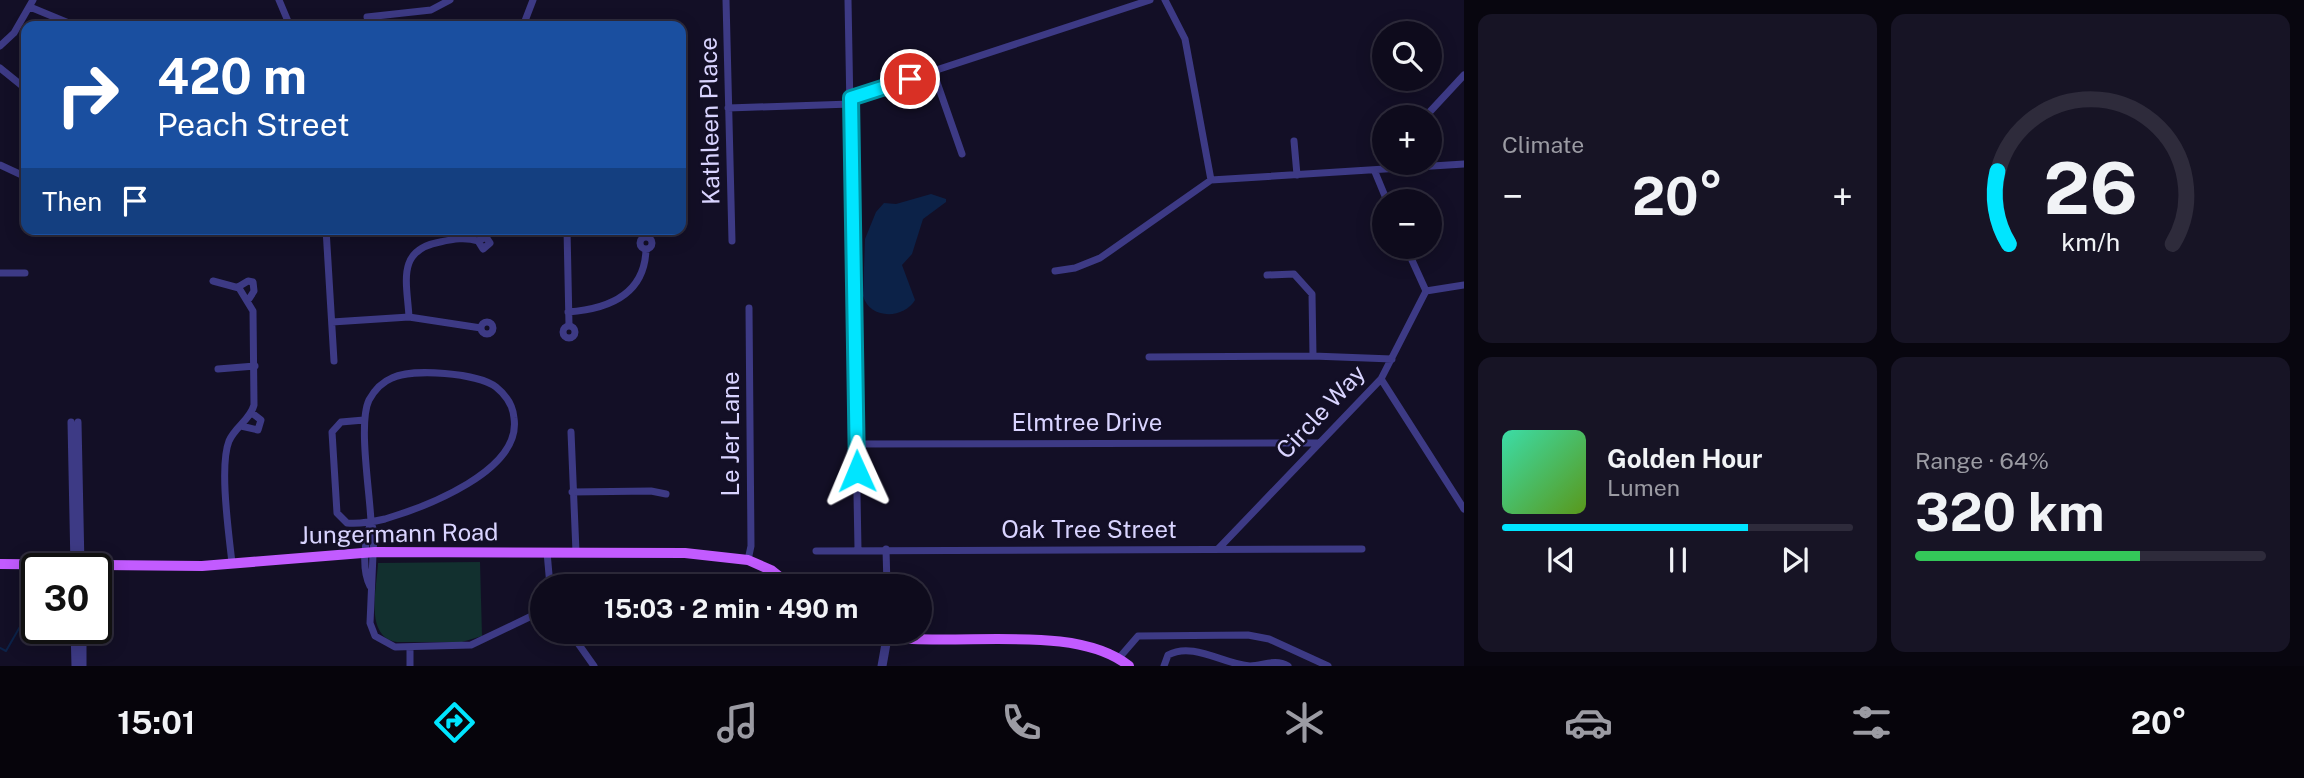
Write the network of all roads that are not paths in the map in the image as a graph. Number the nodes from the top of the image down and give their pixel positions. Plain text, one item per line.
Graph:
1 (279, 0) edge
2 (450, 0) edge
3 (534, 0) edge
4 (726, 0) edge
5 (848, 0) edge
6 (1150, 0) edge
7 (1164, 0) edge
8 (31, 3) edge
9 (367, 17) dead end
10 (66, 21) edge
11 (288, 21) edge
12 (525, 21) edge
13 (0, 46) edge
14 (0, 68) edge
15 (933, 71) junction
16 (1464, 75) edge
17 (21, 85) edge
18 (851, 101) junction
19 (1436, 105) edge
20 (728, 108) junction
21 (1294, 141) dead end
22 (962, 154) dead end
23 (1464, 164) edge
24 (0, 165) edge
25 (1442, 166) edge
26 (1372, 172) edge
27 (21, 175) edge
28 (1297, 175) junction
29 (1211, 180) junction
30 (326, 235) edge
31 (566, 235) edge
32 (732, 240) dead end
33 (478, 241) dead end
34 (646, 249) dead end
35 (1411, 259) edge
36 (1055, 271) dead end
37 (0, 273) edge
38 (25, 273) dead end
39 (1267, 275) dead end
40 (213, 281) dead end
41 (1464, 285) edge
42 (238, 287) junction
43 (1426, 291) junction
44 (249, 299) junction
45 (749, 308) dead end
46 (568, 312) junction
47 (409, 317) junction
48 (332, 322) junction
49 (569, 325) dead end
50 (481, 328) dead end
51 (1313, 356) junction
52 (1149, 357) dead end
53 (1392, 359) junction
54 (334, 361) dead end
55 (255, 366) junction
56 (218, 369) dead end
57 (1381, 379) junction
58 (252, 413) junction
59 (364, 420) junction
60 (75, 422) dead end
61 (241, 426) junction
62 (570, 432) dead end
63 (1318, 443) junction
64 (856, 444) junction
65 (572, 492) junction
66 (666, 494) dead end
67 (1464, 509) edge
68 (371, 522) junction
69 (859, 549) junction
70 (886, 549) junction
71 (1218, 549) junction
72 (1362, 549) dead end
73 (576, 551) junction
74 (816, 551) dead end
75 (547, 552) junction
76 (78, 553) edge
77 (370, 553) junction
78 (748, 560) junction
79 (232, 563) junction
80 (0, 564) edge
81 (21, 565) edge
82 (112, 567) edge
83 (549, 574) edge
84 (776, 574) edge
85 (887, 574) edge
86 (530, 617) edge
87 (1169, 635) junction
88 (932, 641) edge
89 (75, 644) edge
90 (82, 644) edge
91 (578, 644) edge
92 (886, 644) edge
93 (410, 647) junction
94 (1172, 653) junction
95 (1119, 658) junction
96 (76, 666) edge
97 (82, 666) edge
98 (410, 666) edge
99 (594, 666) edge
100 (882, 666) edge
101 (1129, 666) edge
102 (1164, 666) edge
103 (1288, 666) edge
104 (1328, 666) edge

1 - 11 street
2 - 9 street
3 - 12 street
4 - 20 street, Kathleen Place
5 - 18 street
6 - 15 street
7 - 29 street
8 - 10 street
8 - 13 street
14 - 17 street
15 - 18 street
15 - 22 street
16 - 19 street
18 - 20 street
18 - 64 street
20 - 32 street, Kathleen Place
21 - 28 street
23 - 25 street
24 - 27 street
26 - 28 street
28 - 29 street
29 - 36 street
30 - 48 street
31 - 46 street
33 - 47 street
34 - 46 street
35 - 43 street
37 - 38 street
39 - 51 street
40 - 42 street
41 - 43 street
42 - 44 street
42 - 44 street
43 - 53 street, Circle Way
44 - 55 street
45 - 78 street, Le Jer Lane
46 - 49 street
47 - 48 street
47 - 50 street
48 - 54 street
51 - 52 street
51 - 53 street
53 - 57 street, Circle Way
55 - 56 street
55 - 58 street
57 - 63 street, Circle Way
57 - 67 street
58 - 61 street
58 - 61 street
59 - 68 street
59 - 68 street
59 - 68 street
60 - 76 street
61 - 79 street
62 - 65 street
63 - 64 street, Elmtree Drive
63 - 71 street, Circle Way
64 - 69 street
65 - 66 street
65 - 73 street
68 - 77 street
69 - 70 street, Oak Tree Street
69 - 74 street, Oak Tree Street
70 - 71 street, Oak Tree Street
70 - 85 street
71 - 72 street, Oak Tree Street
73 - 75 main road, Jungermann Road
73 - 78 main road, Jungermann Road
75 - 77 main road, Jungermann Road
75 - 83 street
77 - 79 main road, Jungermann Road
77 - 93 street
78 - 84 main road, Jungermann Road
79 - 82 main road, Jungermann Road
80 - 81 main road, Jungermann Road
86 - 93 street
87 - 94 street
87 - 95 street
87 - 104 street
88 - 95 main road
89 - 96 street
90 - 97 street
91 - 99 street
92 - 100 street
93 - 98 street
94 - 102 street
94 - 103 street
95 - 101 main road

